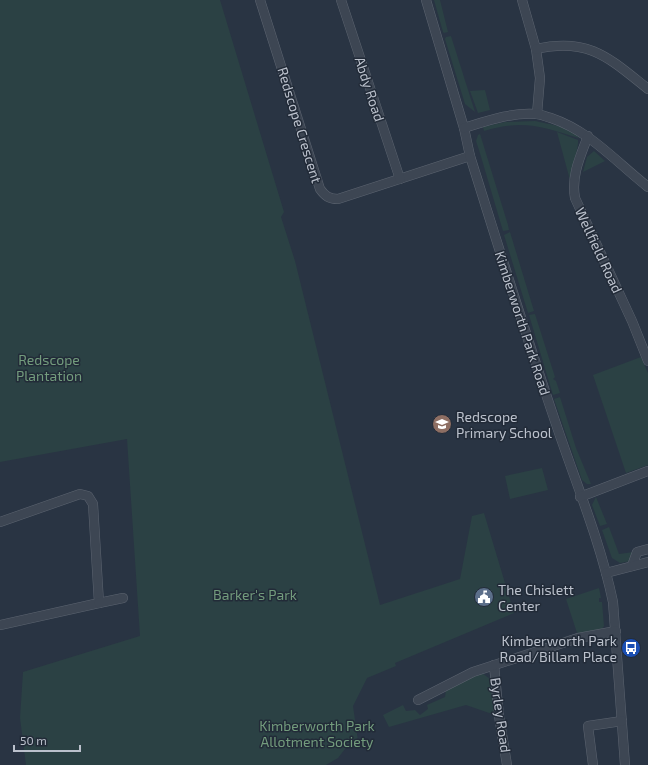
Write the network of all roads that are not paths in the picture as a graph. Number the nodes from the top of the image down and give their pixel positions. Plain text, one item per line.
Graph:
1 (260, 0) edge
2 (341, 0) edge
3 (426, 0) edge
4 (522, 0) edge
5 (536, 49) junction
6 (648, 89) edge
7 (537, 114) junction
8 (464, 128) junction
9 (588, 136) junction
10 (470, 156) junction
11 (400, 179) junction
12 (648, 187) edge
13 (648, 361) edge
14 (648, 472) edge
15 (580, 497) junction
16 (0, 522) edge
17 (648, 549) edge
18 (648, 562) edge
19 (632, 566) junction
20 (606, 572) junction
21 (123, 598) dead end
22 (98, 603) junction
23 (0, 625) edge
24 (616, 631) junction
25 (494, 665) junction
26 (418, 700) dead end
27 (622, 721) junction
28 (507, 765) edge
29 (593, 765) edge
30 (625, 765) edge

1 - 11 street, Redscope Crescent
2 - 11 street, Abdy Road
3 - 8 street, Kimberworth Park Road
4 - 5 street
5 - 6 street
5 - 7 street
7 - 8 street
7 - 9 street
8 - 10 street, Kimberworth Park Road
9 - 12 street
9 - 13 street, Wellfield Road
10 - 11 street, Redscope Crescent
10 - 15 street, Kimberworth Park Road
14 - 15 street
15 - 20 street, Kimberworth Park Road
16 - 22 street
17 - 19 street
18 - 19 street
19 - 20 street
20 - 24 street, Kimberworth Park Road
21 - 22 street
22 - 23 street
24 - 25 street
24 - 27 street, Kimberworth Park Road
25 - 26 street
25 - 28 street, Byrley Road
27 - 29 street
27 - 30 street, Kimberworth Park Road

